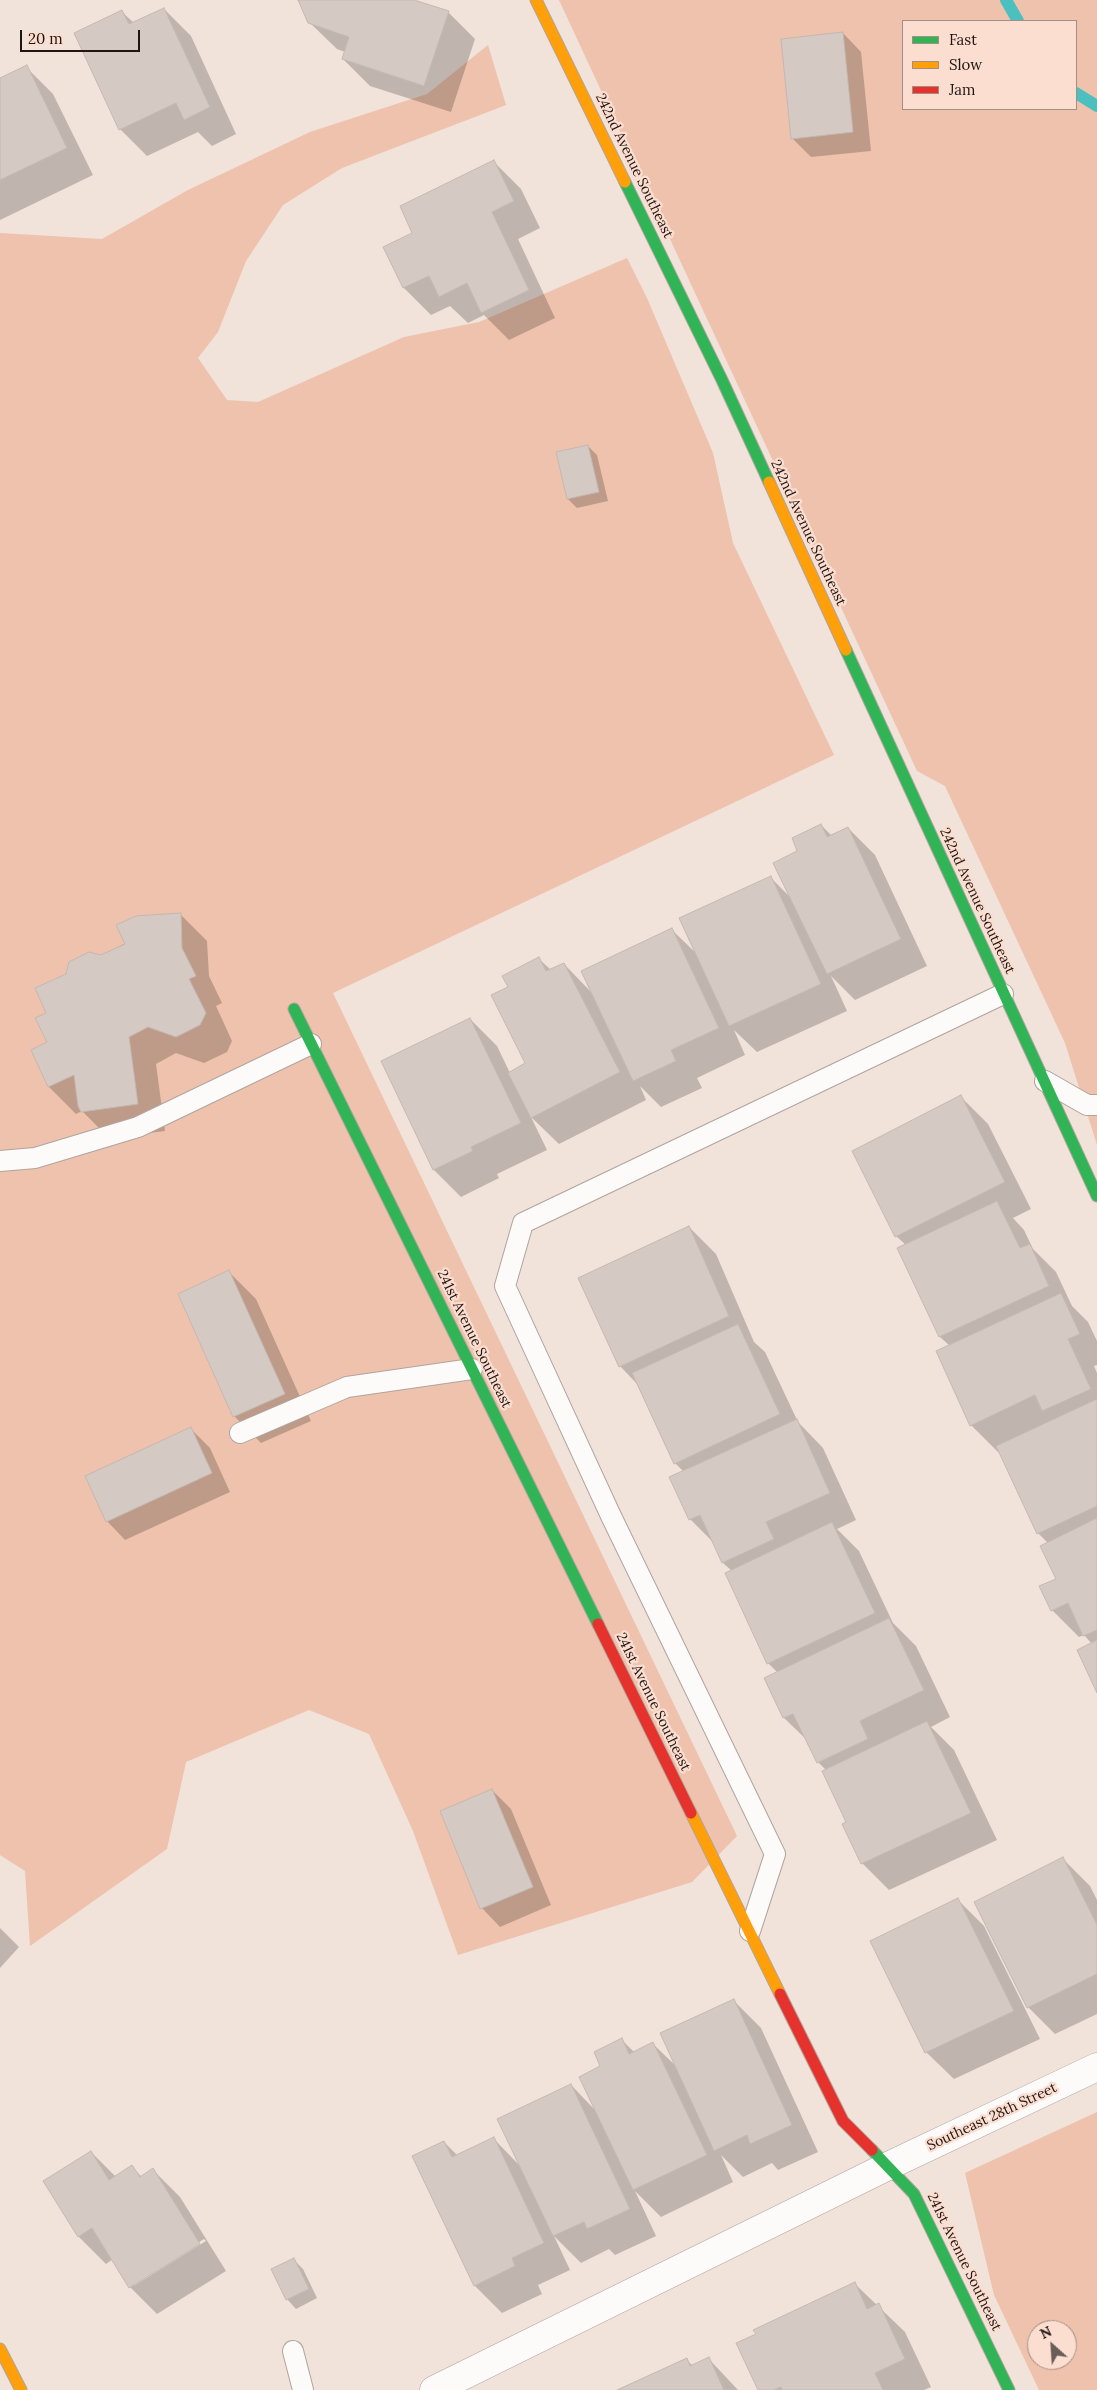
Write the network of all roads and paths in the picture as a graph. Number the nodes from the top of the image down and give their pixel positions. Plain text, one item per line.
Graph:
1 (536, 0) edge
2 (1003, 994) junction
3 (294, 1009) dead end
4 (311, 1044) junction
5 (1045, 1081) junction
6 (1097, 1105) edge
7 (0, 1161) edge
8 (1097, 1196) edge
9 (472, 1370) junction
10 (240, 1433) dead end
11 (750, 1932) junction
12 (1097, 2067) edge
13 (886, 2167) junction
14 (0, 2348) edge
15 (293, 2351) dead end
16 (21, 2390) edge
17 (302, 2390) edge
18 (434, 2390) edge
19 (1009, 2390) edge

1 - 2 street, 242nd Avenue Southeast
2 - 5 street, 242nd Avenue Southeast
2 - 11 lane
3 - 4 street, 241st Avenue Southeast
4 - 7 lane
4 - 9 street, 241st Avenue Southeast
5 - 6 lane
5 - 8 street, 242nd Avenue Southeast
9 - 10 lane
9 - 11 street, 241st Avenue Southeast
11 - 13 street, 241st Avenue Southeast
12 - 13 street, Southeast 28th Street
13 - 18 street, Southeast 28th Street
13 - 19 street, 241st Avenue Southeast
14 - 16 street
15 - 17 lane

